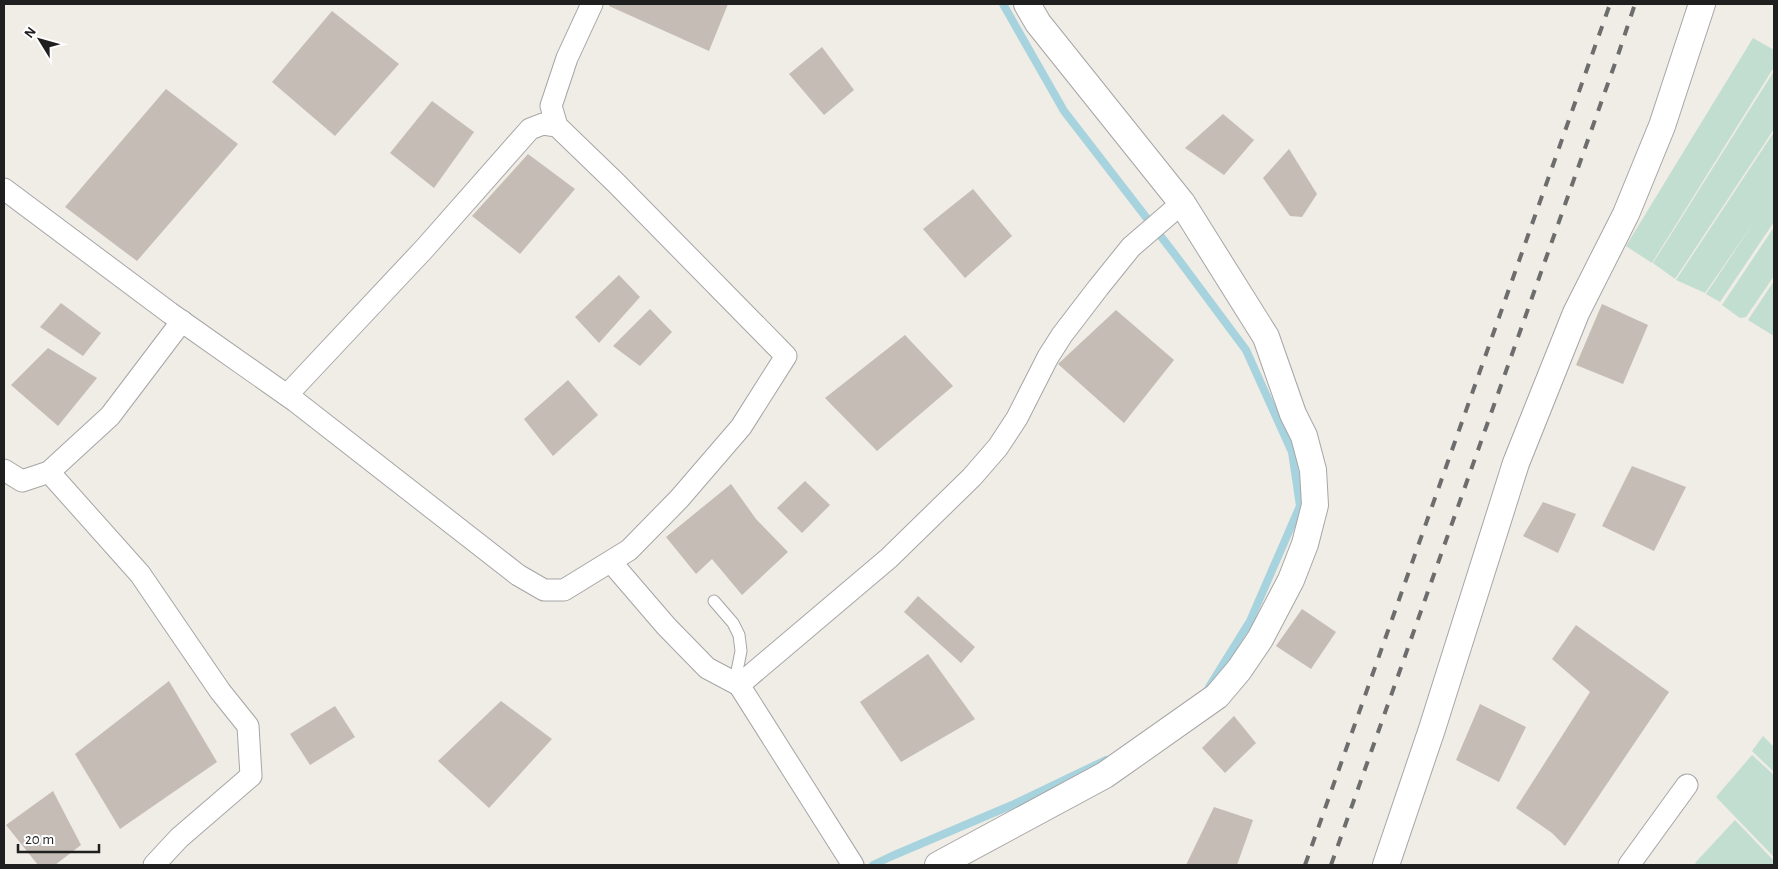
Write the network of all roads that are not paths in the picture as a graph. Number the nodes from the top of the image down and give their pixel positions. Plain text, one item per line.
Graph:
1 (592, 4) edge
2 (1027, 4) edge
3 (1702, 4) edge
4 (557, 126) junction
5 (4, 189) edge
6 (1174, 211) junction
7 (182, 321) junction
8 (287, 395) junction
9 (4, 470) edge
10 (50, 472) junction
11 (611, 562) junction
12 (714, 601) dead end
13 (739, 685) junction
14 (1687, 785) dead end
15 (848, 858) edge
16 (154, 865) edge
17 (938, 865) edge
18 (1386, 865) edge
19 (1629, 865) edge

1 - 4 street
2 - 6 street
3 - 18 street
4 - 8 street
4 - 11 street
5 - 7 street
6 - 13 street
6 - 17 street
7 - 8 street
7 - 10 street
8 - 11 street
9 - 10 street
10 - 16 street
11 - 13 street
12 - 13 lane
13 - 15 street
14 - 19 street

